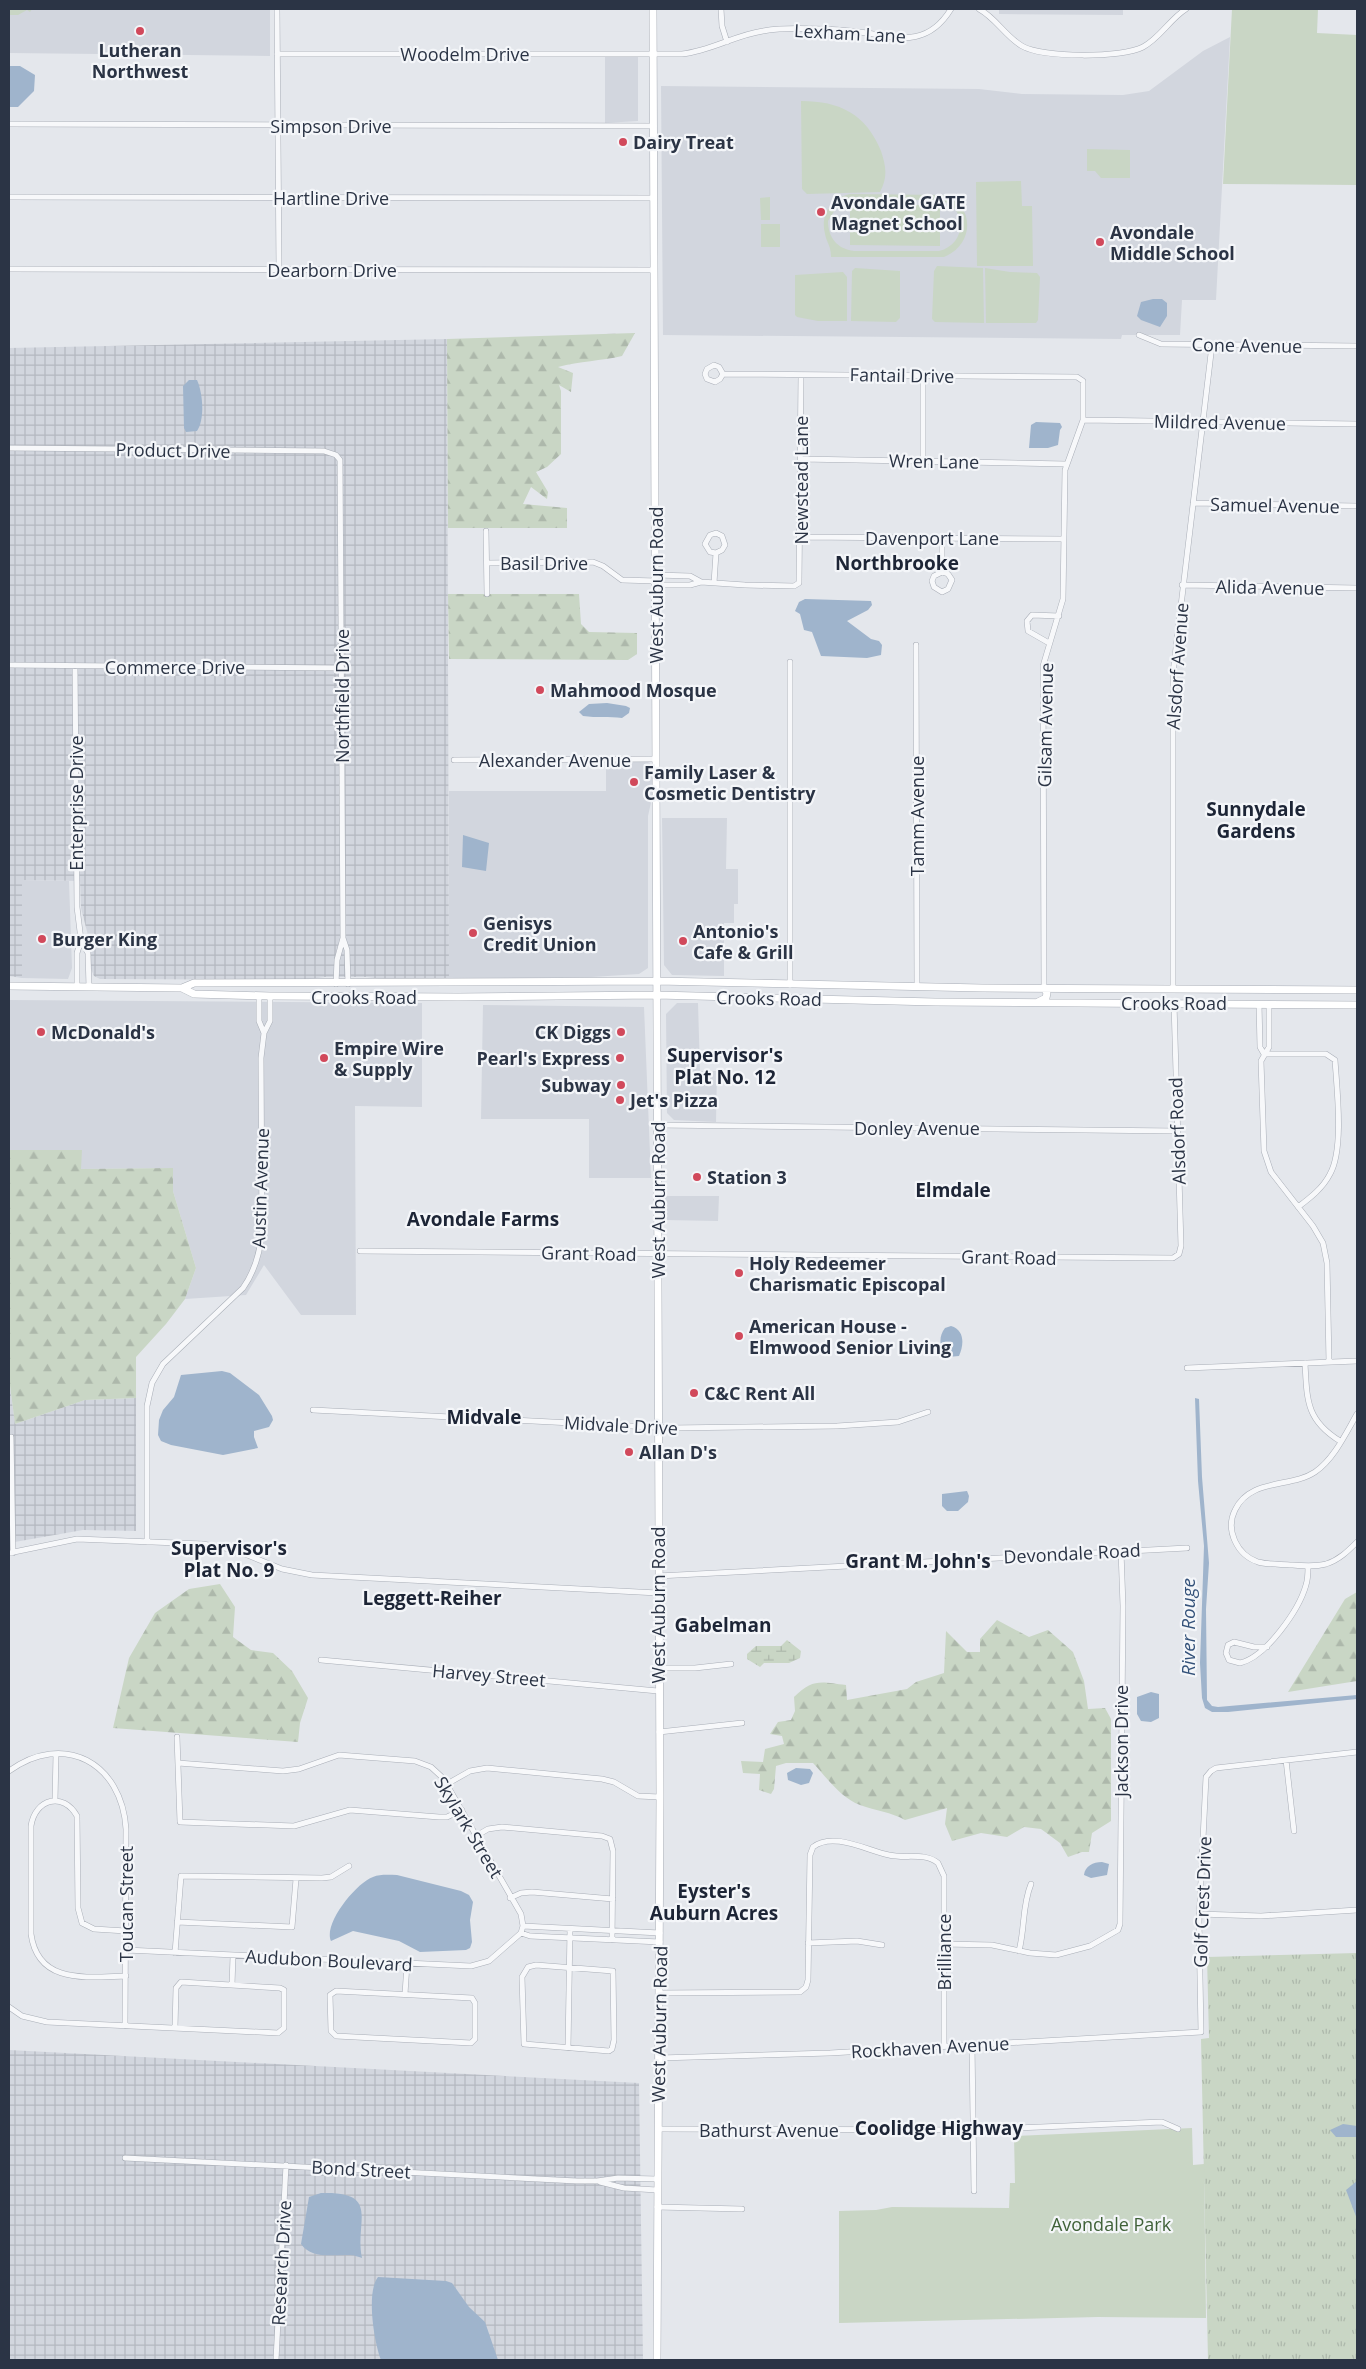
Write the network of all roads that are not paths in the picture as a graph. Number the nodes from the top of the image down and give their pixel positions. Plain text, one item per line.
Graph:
1 (277, 9) edge
2 (653, 9) edge
3 (722, 9) edge
4 (951, 9) edge
5 (979, 9) edge
6 (1186, 9) edge
7 (727, 42) junction
8 (277, 54) junction
9 (653, 54) junction
10 (9, 124) edge
11 (278, 126) junction
12 (654, 126) junction
13 (9, 197) edge
14 (279, 198) junction
15 (654, 198) junction
16 (9, 269) edge
17 (279, 269) junction
18 (654, 270) junction
19 (1138, 335) dead end
20 (1212, 345) junction
21 (1357, 346) edge
22 (723, 374) dead end
23 (801, 375) junction
24 (923, 376) junction
25 (1081, 379) joint
26 (1083, 420) junction
27 (1203, 422) junction
28 (1357, 424) edge
29 (9, 448) edge
30 (336, 455) joint
31 (801, 459) junction
32 (922, 461) junction
33 (1066, 464) junction
34 (1192, 503) junction
35 (1357, 506) edge
36 (486, 531) dead end
37 (801, 537) junction
38 (942, 538) junction
39 (1064, 539) junction
40 (716, 553) dead end
41 (487, 563) junction
42 (942, 572) dead end
43 (656, 580) junction
44 (701, 582) junction
45 (714, 583) junction
46 (1182, 585) junction
47 (1357, 588) edge
48 (487, 594) dead end
49 (1059, 616) junction
50 (1049, 643) junction
51 (916, 644) dead end
52 (790, 662) dead end
53 (9, 665) edge
54 (75, 666) junction
55 (342, 668) junction
56 (656, 759) junction
57 (454, 760) dead end
58 (343, 938) junction
59 (81, 940) junction
60 (657, 981) junction
61 (631, 982) junction
62 (690, 982) junction
63 (517, 983) junction
64 (272, 984) junction
65 (336, 984) junction
66 (348, 984) junction
67 (395, 984) junction
68 (790, 984) junction
69 (9, 986) edge
70 (839, 986) junction
71 (77, 987) junction
72 (89, 987) junction
73 (917, 987) junction
74 (182, 988) junction
75 (1044, 988) junction
76 (1121, 988) junction
77 (1174, 989) junction
78 (1301, 990) junction
79 (1357, 990) edge
80 (625, 995) junction
81 (657, 995) junction
82 (259, 996) junction
83 (270, 996) junction
84 (683, 996) junction
85 (336, 997) junction
86 (386, 997) junction
87 (508, 997) junction
88 (781, 998) junction
89 (833, 999) junction
90 (1037, 1002) junction
91 (1112, 1003) junction
92 (1174, 1004) junction
93 (1258, 1004) junction
94 (1269, 1004) junction
95 (1293, 1005) junction
96 (1357, 1005) edge
97 (264, 1033) junction
98 (1264, 1054) junction
99 (658, 1125) junction
100 (1177, 1131) junction
101 (1298, 1207) junction
102 (360, 1251) dead end
103 (658, 1253) junction
104 (1176, 1256) joint
105 (1357, 1361) edge
106 (1329, 1362) junction
107 (1305, 1363) junction
108 (1187, 1368) dead end
109 (313, 1410) dead end
110 (928, 1412) dead end
111 (1357, 1414) edge
112 (658, 1428) junction
113 (11, 1437) dead end
114 (1340, 1441) junction
115 (147, 1542) junction
116 (1357, 1542) edge
117 (1187, 1548) dead end
118 (1121, 1551) junction
119 (11, 1553) edge
120 (1308, 1566) junction
121 (658, 1576) junction
122 (658, 1593) junction
123 (1267, 1647) junction
124 (320, 1660) dead end
125 (731, 1664) dead end
126 (658, 1668) junction
127 (658, 1691) junction
128 (742, 1723) dead end
129 (659, 1732) junction
130 (177, 1738) dead end
131 (1357, 1752) edge
132 (56, 1754) junction
133 (1286, 1760) junction
134 (178, 1763) junction
135 (9, 1771) edge
136 (447, 1784) junction
137 (660, 1797) junction
138 (55, 1800) junction
139 (462, 1810) junction
140 (1294, 1831) dead end
141 (476, 1836) junction
142 (349, 1866) dead end
143 (296, 1879) junction
144 (1031, 1884) dead end
145 (510, 1898) junction
146 (613, 1899) junction
147 (1357, 1910) edge
148 (1199, 1914) junction
149 (177, 1922) junction
150 (523, 1926) junction
151 (570, 1929) junction
152 (126, 1931) junction
153 (612, 1931) junction
154 (660, 1932) junction
155 (521, 1933) junction
156 (570, 1938) junction
157 (612, 1940) junction
158 (660, 1942) junction
159 (808, 1943) junction
160 (944, 1944) junction
161 (882, 1945) dead end
162 (126, 1950) junction
163 (1019, 1951) junction
164 (175, 1953) junction
165 (233, 1956) junction
166 (407, 1964) junction
167 (568, 1968) junction
168 (126, 1976) junction
169 (232, 1985) junction
170 (660, 1993) junction
171 (405, 1994) junction
172 (9, 2007) edge
173 (125, 2026) junction
174 (175, 2028) junction
175 (1200, 2032) joint
176 (972, 2044) junction
177 (944, 2045) junction
178 (568, 2048) junction
179 (659, 2058) junction
180 (658, 2129) junction
181 (1178, 2129) dead end
182 (974, 2130) junction
183 (124, 2158) dead end
184 (286, 2165) junction
185 (657, 2179) junction
186 (597, 2181) junction
187 (657, 2190) junction
188 (974, 2191) dead end
189 (658, 2206) junction
190 (742, 2208) dead end
191 (276, 2360) edge
192 (657, 2360) edge

1 - 8 street
2 - 9 main road, West Auburn Road
3 - 7 street
4 - 7 street, Lexham Lane
5 - 6 street
7 - 9 street, Lexham Lane
8 - 9 street, Woodelm Drive
8 - 11 street
9 - 12 main road, West Auburn Road
10 - 11 street, Simpson Drive
11 - 12 street, Simpson Drive
11 - 14 street
12 - 15 main road, West Auburn Road
13 - 14 street, Hartline Drive
14 - 15 street, Hartline Drive
14 - 17 street
15 - 18 main road, West Auburn Road
16 - 17 street, Dearborn Drive
17 - 18 street, Dearborn Drive
18 - 43 main road, West Auburn Road
19 - 20 street, Cone Avenue
20 - 21 street, Cone Avenue
20 - 27 street, Alsdorf Avenue
22 - 23 street, Fantail Drive
23 - 24 street, Fantail Drive
23 - 31 street, Newstead Lane
24 - 25 street, Fantail Drive
24 - 32 street
25 - 26 street, Gilsam Avenue
26 - 27 street, Mildred Avenue
26 - 33 street, Gilsam Avenue
27 - 28 street, Mildred Avenue
27 - 34 street, Alsdorf Avenue
29 - 30 street, Product Drive
30 - 55 street, Northfield Drive
31 - 32 street, Wren Lane
31 - 37 street, Newstead Lane
32 - 33 street, Wren Lane
33 - 39 street, Gilsam Avenue
34 - 35 street, Samuel Avenue
34 - 46 street, Alsdorf Avenue
36 - 41 street
37 - 38 street, Davenport Lane
37 - 45 street, Newstead Lane
38 - 39 street, Davenport Lane
38 - 42 street
39 - 49 street, Gilsam Avenue
40 - 45 street
41 - 43 street, Basil Drive
41 - 48 street
43 - 44 street
43 - 44 street
43 - 56 main road, West Auburn Road
44 - 45 street
46 - 47 street, Alida Avenue
46 - 77 street, Alsdorf Avenue
49 - 50 street, Gilsam Avenue
49 - 50 street
50 - 75 street, Gilsam Avenue
51 - 73 street, Tamm Avenue
52 - 68 street
53 - 54 street, Commerce Drive
54 - 55 street, Commerce Drive
54 - 59 street, Enterprise Drive
55 - 58 street, Northfield Drive
56 - 57 street, Alexander Avenue
56 - 60 main road, West Auburn Road
58 - 65 street, Northfield Drive
58 - 66 street, Northfield Drive
59 - 71 street, Enterprise Drive
59 - 72 street, Enterprise Drive
60 - 61 main road, Crooks Road
60 - 62 main road, Crooks Road
60 - 81 main road, West Auburn Road
61 - 63 main road, Crooks Road
61 - 80 main road
62 - 68 main road, Crooks Road
62 - 84 main road
63 - 67 main road, Crooks Road
63 - 87 main road
64 - 65 main road, Crooks Road
64 - 74 main road, Crooks Road
64 - 82 main road
65 - 66 main road, Crooks Road
66 - 67 main road, Crooks Road
66 - 85 main road
67 - 86 main road
68 - 70 main road, Crooks Road
68 - 88 main road
69 - 71 main road, Crooks Road
70 - 73 main road, Crooks Road
70 - 89 main road
71 - 72 main road, Crooks Road
72 - 74 main road, Crooks Road
73 - 75 main road, Crooks Road
74 - 82 main road, Crooks Road
75 - 76 main road, Crooks Road
75 - 90 main road
76 - 77 main road, Crooks Road
76 - 91 main road
77 - 78 main road, Crooks Road
78 - 79 main road, Crooks Road
78 - 95 main road
80 - 81 main road, Crooks Road
80 - 87 main road, Crooks Road
81 - 84 main road, Crooks Road
81 - 99 main road, West Auburn Road
82 - 83 main road, Crooks Road
82 - 97 street, Austin Avenue
83 - 85 main road, Crooks Road
83 - 97 street, Austin Avenue
84 - 88 main road, Crooks Road
85 - 86 main road, Crooks Road
86 - 87 main road, Crooks Road
88 - 89 main road, Crooks Road
89 - 90 main road, Crooks Road
90 - 91 main road, Crooks Road
91 - 92 main road, Crooks Road
92 - 93 main road, Crooks Road
92 - 100 street, Alsdorf Road
93 - 94 main road, Crooks Road
93 - 98 street
94 - 95 main road, Crooks Road
94 - 98 street
95 - 96 main road, Crooks Road
97 - 115 street, Austin Avenue
98 - 101 street
98 - 101 street
99 - 100 street, Donley Avenue
99 - 103 main road, West Auburn Road
100 - 104 street, Alsdorf Road
101 - 106 street
102 - 103 street, Grant Road
103 - 104 street, Grant Road
103 - 112 main road, West Auburn Road
105 - 106 street
106 - 107 street
107 - 108 street
107 - 114 street
109 - 112 street, Midvale Drive
110 - 112 street, Midvale Drive
111 - 114 street
112 - 121 main road, West Auburn Road
113 - 119 street
114 - 120 street
115 - 119 street
115 - 122 street
116 - 120 street
117 - 118 street, Devondale Road
118 - 121 street, Devondale Road
118 - 163 street, Jackson Drive
120 - 123 street
121 - 122 main road, West Auburn Road
122 - 126 main road, West Auburn Road
123 - 123 street
124 - 127 street, Harvey Street
125 - 126 street
126 - 127 main road, West Auburn Road
127 - 129 main road, West Auburn Road
128 - 129 street
129 - 137 main road, West Auburn Road
130 - 134 street
131 - 133 street
132 - 135 street, Toucan Street
132 - 138 street
132 - 152 street, Toucan Street
133 - 140 street
133 - 148 street, Golf Crest Drive
134 - 136 street, Skylark Street
134 - 139 street
136 - 137 street
136 - 139 street, Skylark Street
137 - 154 main road, West Auburn Road
138 - 152 street
138 - 168 street
139 - 141 street, Skylark Street
141 - 145 street, Skylark Street
141 - 146 street
142 - 143 street
143 - 149 street
143 - 149 street
144 - 163 street
145 - 146 street
145 - 150 street, Skylark Street
146 - 153 street
147 - 148 street
148 - 175 street, Golf Crest Drive
149 - 164 street
150 - 151 street
150 - 155 street
151 - 153 street
151 - 156 street
152 - 162 street, Toucan Street
153 - 154 street
153 - 157 street
154 - 158 main road, West Auburn Road
155 - 156 street
155 - 166 street, Audubon Boulevard
156 - 157 street
156 - 167 street
157 - 158 street
158 - 170 main road, West Auburn Road
159 - 160 street, Brilliance
159 - 161 street
159 - 170 street
160 - 163 street
160 - 177 street, Brilliance
162 - 164 street, Audubon Boulevard
162 - 168 street, Toucan Street
164 - 165 street, Audubon Boulevard
165 - 166 street, Audubon Boulevard
165 - 169 street
166 - 171 street
167 - 178 street
167 - 178 street
167 - 178 street
168 - 173 street, Toucan Street
169 - 174 street
169 - 174 street
170 - 179 main road, West Auburn Road
171 - 171 street
172 - 173 street
173 - 174 street
175 - 176 street, Rockhaven Avenue
176 - 177 street, Rockhaven Avenue
176 - 182 street
177 - 179 street, Rockhaven Avenue
179 - 180 main road, West Auburn Road
180 - 182 street, Bathurst Avenue
180 - 185 main road, West Auburn Road
181 - 182 street, Bathurst Avenue
182 - 188 street
183 - 184 street, Bond Street
184 - 186 street, Bond Street
184 - 191 street, Research Drive
185 - 186 street, Bond Street
185 - 187 main road, West Auburn Road
186 - 187 street, Bond Street
187 - 189 main road, West Auburn Road
189 - 190 street
189 - 192 main road, West Auburn Road

